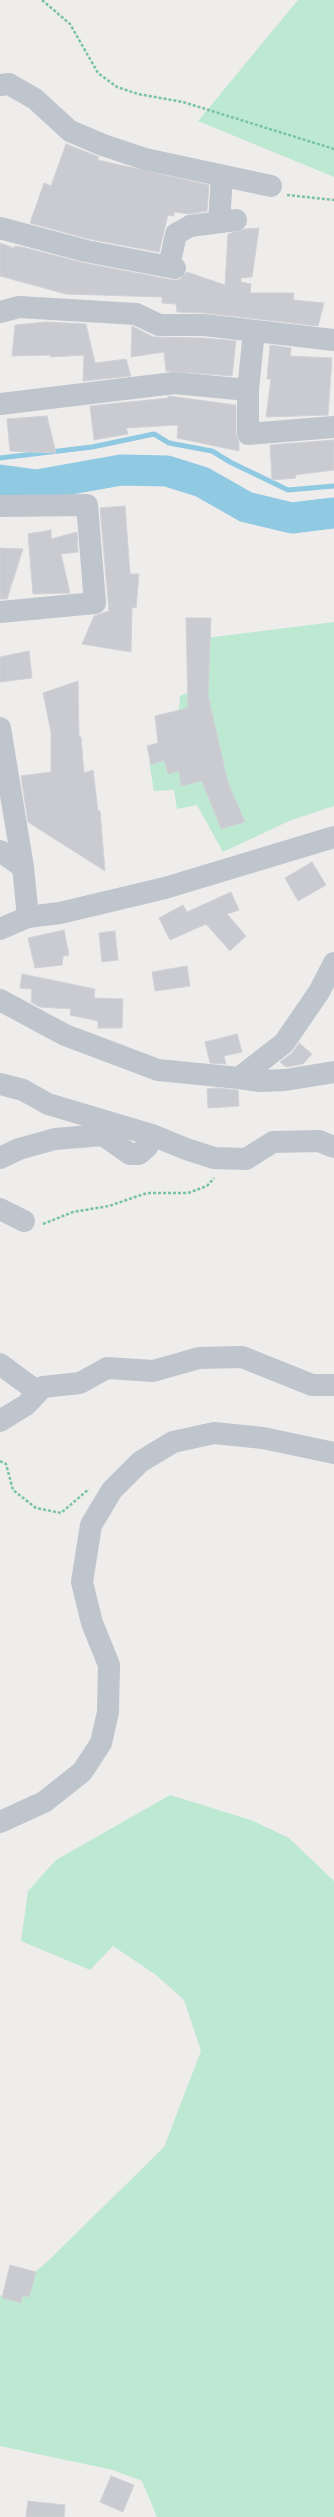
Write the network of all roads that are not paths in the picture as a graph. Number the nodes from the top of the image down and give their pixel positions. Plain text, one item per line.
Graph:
1 (0, 85) edge
2 (222, 177) junction
3 (271, 186) road end
4 (0, 228) edge
5 (0, 312) edge
6 (254, 331) junction
7 (334, 340) edge
8 (248, 390) junction
9 (0, 404) edge
10 (334, 427) edge
11 (0, 506) edge
12 (0, 612) edge
13 (0, 728) edge
14 (334, 837) edge
15 (0, 851) edge
16 (23, 867) junction
17 (28, 916) junction
18 (0, 929) edge
19 (334, 963) edge
20 (0, 1000) edge
21 (334, 1072) edge
22 (239, 1078) junction
23 (0, 1084) edge
24 (152, 1135) junction
25 (334, 1147) edge
26 (0, 1158) edge
27 (0, 1209) edge
28 (24, 1221) road end
29 (0, 1364) edge
30 (334, 1385) edge
31 (38, 1392) junction
32 (0, 1421) edge
33 (334, 1453) edge
34 (0, 1822) edge

1 - 2 street
2 - 3 street
2 - 4 street
5 - 6 street
6 - 7 street
6 - 8 street
8 - 9 street
8 - 10 street
11 - 12 street
13 - 16 street
14 - 17 street
15 - 16 street
16 - 17 street
17 - 18 street
19 - 22 street
20 - 22 street
21 - 22 street
23 - 24 street
24 - 25 street
24 - 26 street
27 - 28 street
29 - 31 street
30 - 31 street
31 - 32 street
33 - 34 street

